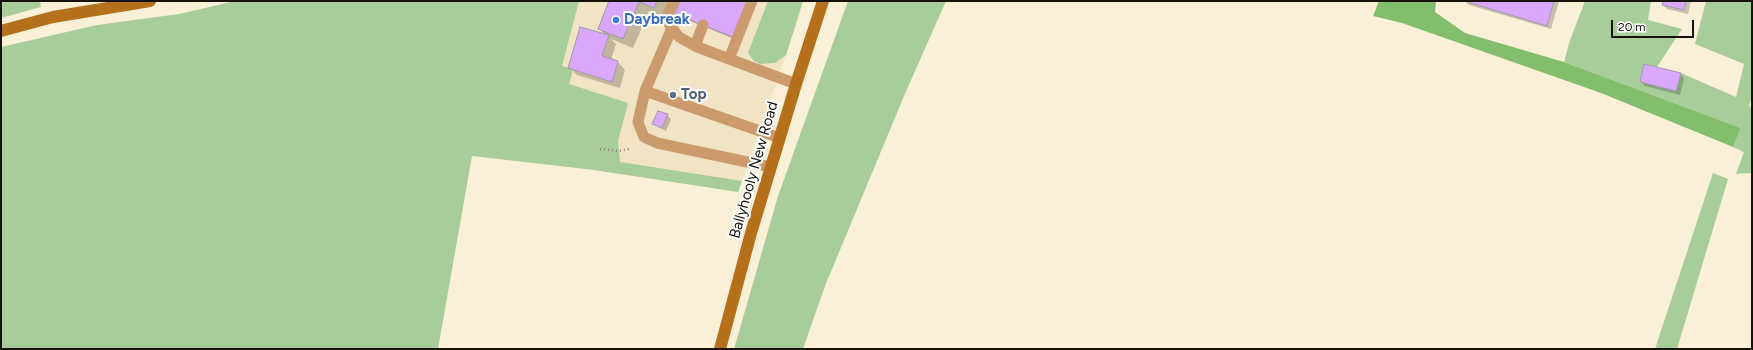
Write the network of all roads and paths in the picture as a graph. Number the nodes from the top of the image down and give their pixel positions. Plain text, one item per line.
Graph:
1 (150, 1) edge
2 (674, 1) edge
3 (752, 1) edge
4 (823, 1) edge
5 (703, 25) dead end
6 (672, 28) junction
7 (1, 31) edge
8 (695, 46) junction
9 (729, 59) junction
10 (796, 84) junction
11 (646, 90) junction
12 (644, 137) junction
13 (780, 138) junction
14 (600, 149) dead end
15 (771, 167) junction
16 (720, 349) edge

1 - 7 main road
2 - 6 lane
3 - 9 lane
4 - 10 main road, Ballyhooly New Road
5 - 8 lane
6 - 8 lane
6 - 11 lane
8 - 9 lane
9 - 10 lane
10 - 13 main road, Ballyhooly New Road
11 - 12 lane
11 - 13 lane
12 - 14 path
12 - 15 lane
13 - 15 main road, Ballyhooly New Road
15 - 16 main road, Ballyhooly New Road

